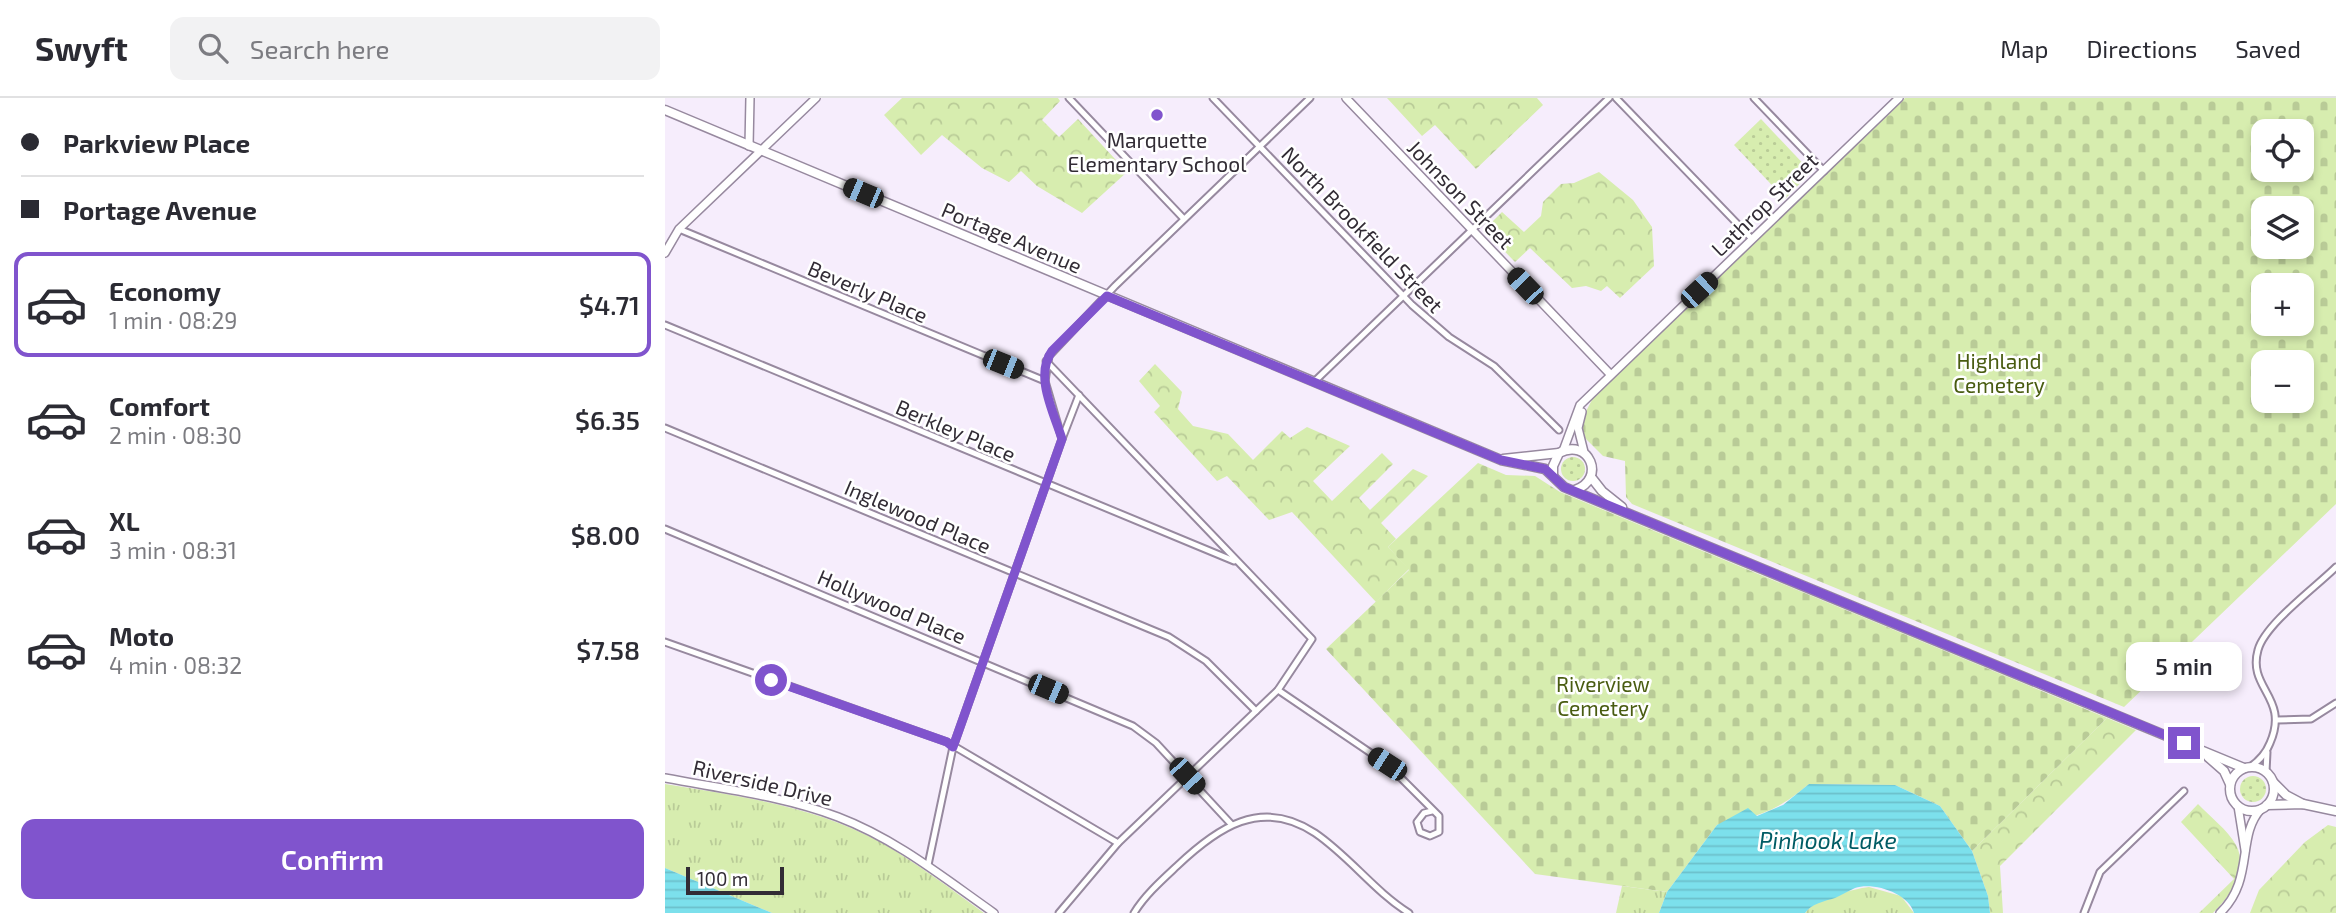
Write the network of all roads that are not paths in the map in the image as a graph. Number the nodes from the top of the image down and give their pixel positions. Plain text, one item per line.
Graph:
1 (750, 98) edge
2 (816, 98) edge
3 (1069, 98) edge
4 (1213, 98) edge
5 (1310, 98) edge
6 (1346, 98) edge
7 (1609, 98) edge
8 (1616, 98) edge
9 (1754, 98) edge
10 (1895, 100) edge
11 (665, 110) edge
12 (749, 146) junction
13 (1260, 147) junction
14 (761, 151) junction
15 (1824, 171) junction
16 (1184, 219) junction
17 (679, 229) junction
18 (1472, 230) junction
19 (1752, 239) junction
20 (665, 254) edge
21 (1107, 296) junction
22 (1403, 296) junction
23 (665, 325) edge
24 (1046, 361) junction
25 (1610, 374) junction
26 (1045, 381) junction
27 (1315, 381) junction
28 (1592, 393) junction
29 (1079, 395) junction
30 (665, 428) edge
31 (1559, 430) dead end
32 (1062, 439) junction
33 (1561, 452) junction
34 (1584, 452) junction
35 (1501, 460) junction
36 (1553, 475) junction
37 (1591, 477) junction
38 (1046, 484) junction
39 (1575, 490) junction
40 (1630, 513) junction
41 (665, 529) edge
42 (1235, 561) junction
43 (2336, 567) edge
44 (1014, 574) junction
45 (665, 642) edge
46 (983, 661) junction
47 (1277, 690) junction
48 (2336, 703) edge
49 (1256, 711) junction
50 (2277, 720) junction
51 (953, 747) junction
52 (2200, 751) junction
53 (2267, 752) junction
54 (2247, 767) junction
55 (2266, 772) junction
56 (1187, 776) junction
57 (665, 778) edge
58 (2273, 782) junction
59 (2230, 784) junction
60 (2184, 791) dead end
61 (2303, 804) junction
62 (2238, 806) junction
63 (2264, 807) junction
64 (1432, 811) junction
65 (2336, 811) edge
66 (1231, 824) junction
67 (1118, 843) junction
68 (2246, 854) junction
69 (927, 865) junction
70 (1398, 910) edge
71 (994, 913) edge
72 (1059, 913) edge
73 (1134, 913) edge
74 (1409, 913) edge
75 (2084, 913) edge
76 (2220, 913) edge

1 - 12 street
2 - 14 street
3 - 16 street
4 - 13 street, North Brookfield Street
5 - 13 street
6 - 18 street, Johnson Street
7 - 18 street
8 - 19 street
9 - 15 street
10 - 15 street, Lathrop Street
11 - 12 main road, Portage Avenue
12 - 14 main road, Portage Avenue
13 - 16 street
13 - 22 street, North Brookfield Street
14 - 17 street
14 - 21 main road, Portage Avenue
15 - 19 street, Lathrop Street
16 - 21 street
17 - 20 street
17 - 26 street, Beverly Place
18 - 22 street
18 - 25 street, Johnson Street
19 - 25 street, Lathrop Street
21 - 24 street
21 - 27 main road, Portage Avenue
22 - 27 street
22 - 31 street, North Brookfield Street
23 - 38 street, Berkley Place
24 - 26 street
24 - 29 street
25 - 28 street, Lathrop Street
26 - 32 street
27 - 35 main road, Portage Avenue
28 - 33 street, Lathrop Street
28 - 34 street, Lathrop Street
29 - 32 street
29 - 42 street
30 - 44 street, Inglewood Place
32 - 38 street
33 - 34 main road
33 - 35 main road, Portage Avenue
33 - 36 main road
34 - 37 main road
35 - 36 main road, Portage Avenue
36 - 39 main road
37 - 39 main road
37 - 40 main road
38 - 42 street, Berkley Place
38 - 44 street
39 - 40 main road
40 - 52 main road
41 - 46 street, Hollywood Place
42 - 47 street
43 - 50 street
44 - 46 street
44 - 49 street, Inglewood Place
45 - 51 street
46 - 51 street
46 - 56 street, Hollywood Place
47 - 49 street
47 - 64 street
48 - 50 street
49 - 56 street
50 - 53 street
51 - 67 street
51 - 69 street
52 - 54 main road
52 - 59 main road
53 - 54 street
53 - 55 street
54 - 55 main road
54 - 59 main road
55 - 58 main road
56 - 66 street, Hollywood Place
56 - 67 street
57 - 69 street, Riverside Drive
58 - 61 main road
58 - 63 main road
59 - 62 main road
60 - 75 street
61 - 63 main road
61 - 65 main road
62 - 63 main road
62 - 68 street
63 - 68 street
64 - 64 street
66 - 70 street
66 - 73 street
67 - 72 street
68 - 76 street
69 - 71 street, Riverside Drive
70 - 74 street

